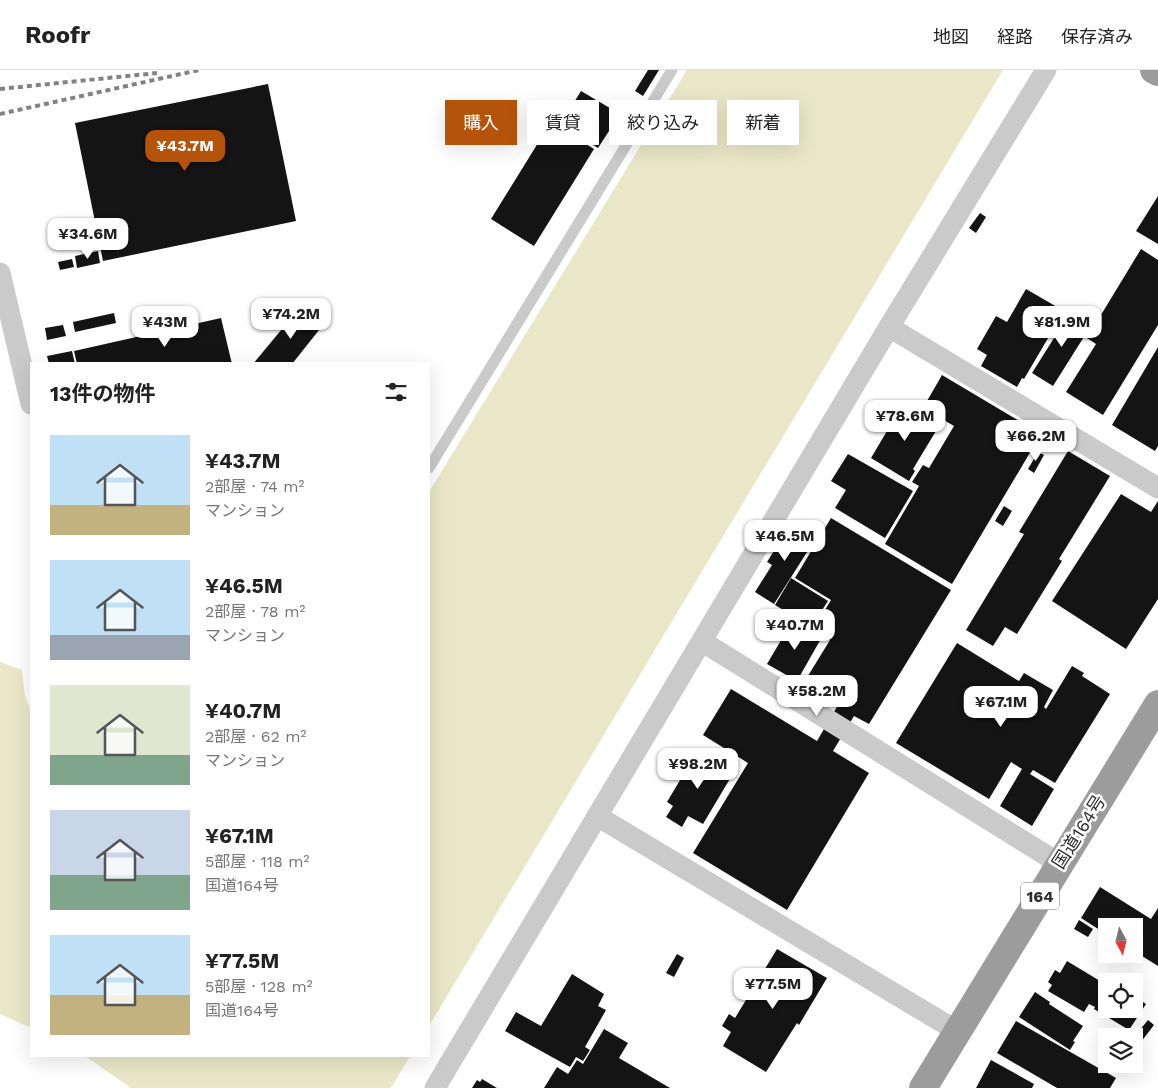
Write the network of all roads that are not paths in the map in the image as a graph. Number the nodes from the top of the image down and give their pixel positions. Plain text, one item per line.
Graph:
1 (672, 70) edge
2 (1046, 70) edge
3 (1154, 70) edge
4 (1158, 72) edge
5 (0, 273) edge
6 (890, 328) junction
7 (30, 400) edge
8 (430, 466) edge
9 (1158, 488) edge
10 (702, 642) junction
11 (1158, 704) edge
12 (597, 816) junction
13 (1060, 864) junction
14 (957, 1032) junction
15 (435, 1088) edge
16 (923, 1088) edge

1 - 8 lane
2 - 6 street
3 - 4 highway
5 - 7 street
6 - 9 street
6 - 10 street
10 - 12 street
10 - 13 street
11 - 13 highway, 国道164号 / 164
12 - 14 street
12 - 15 street
13 - 14 highway, 国道164号 / 164
14 - 16 highway, 国道164号 / 164

